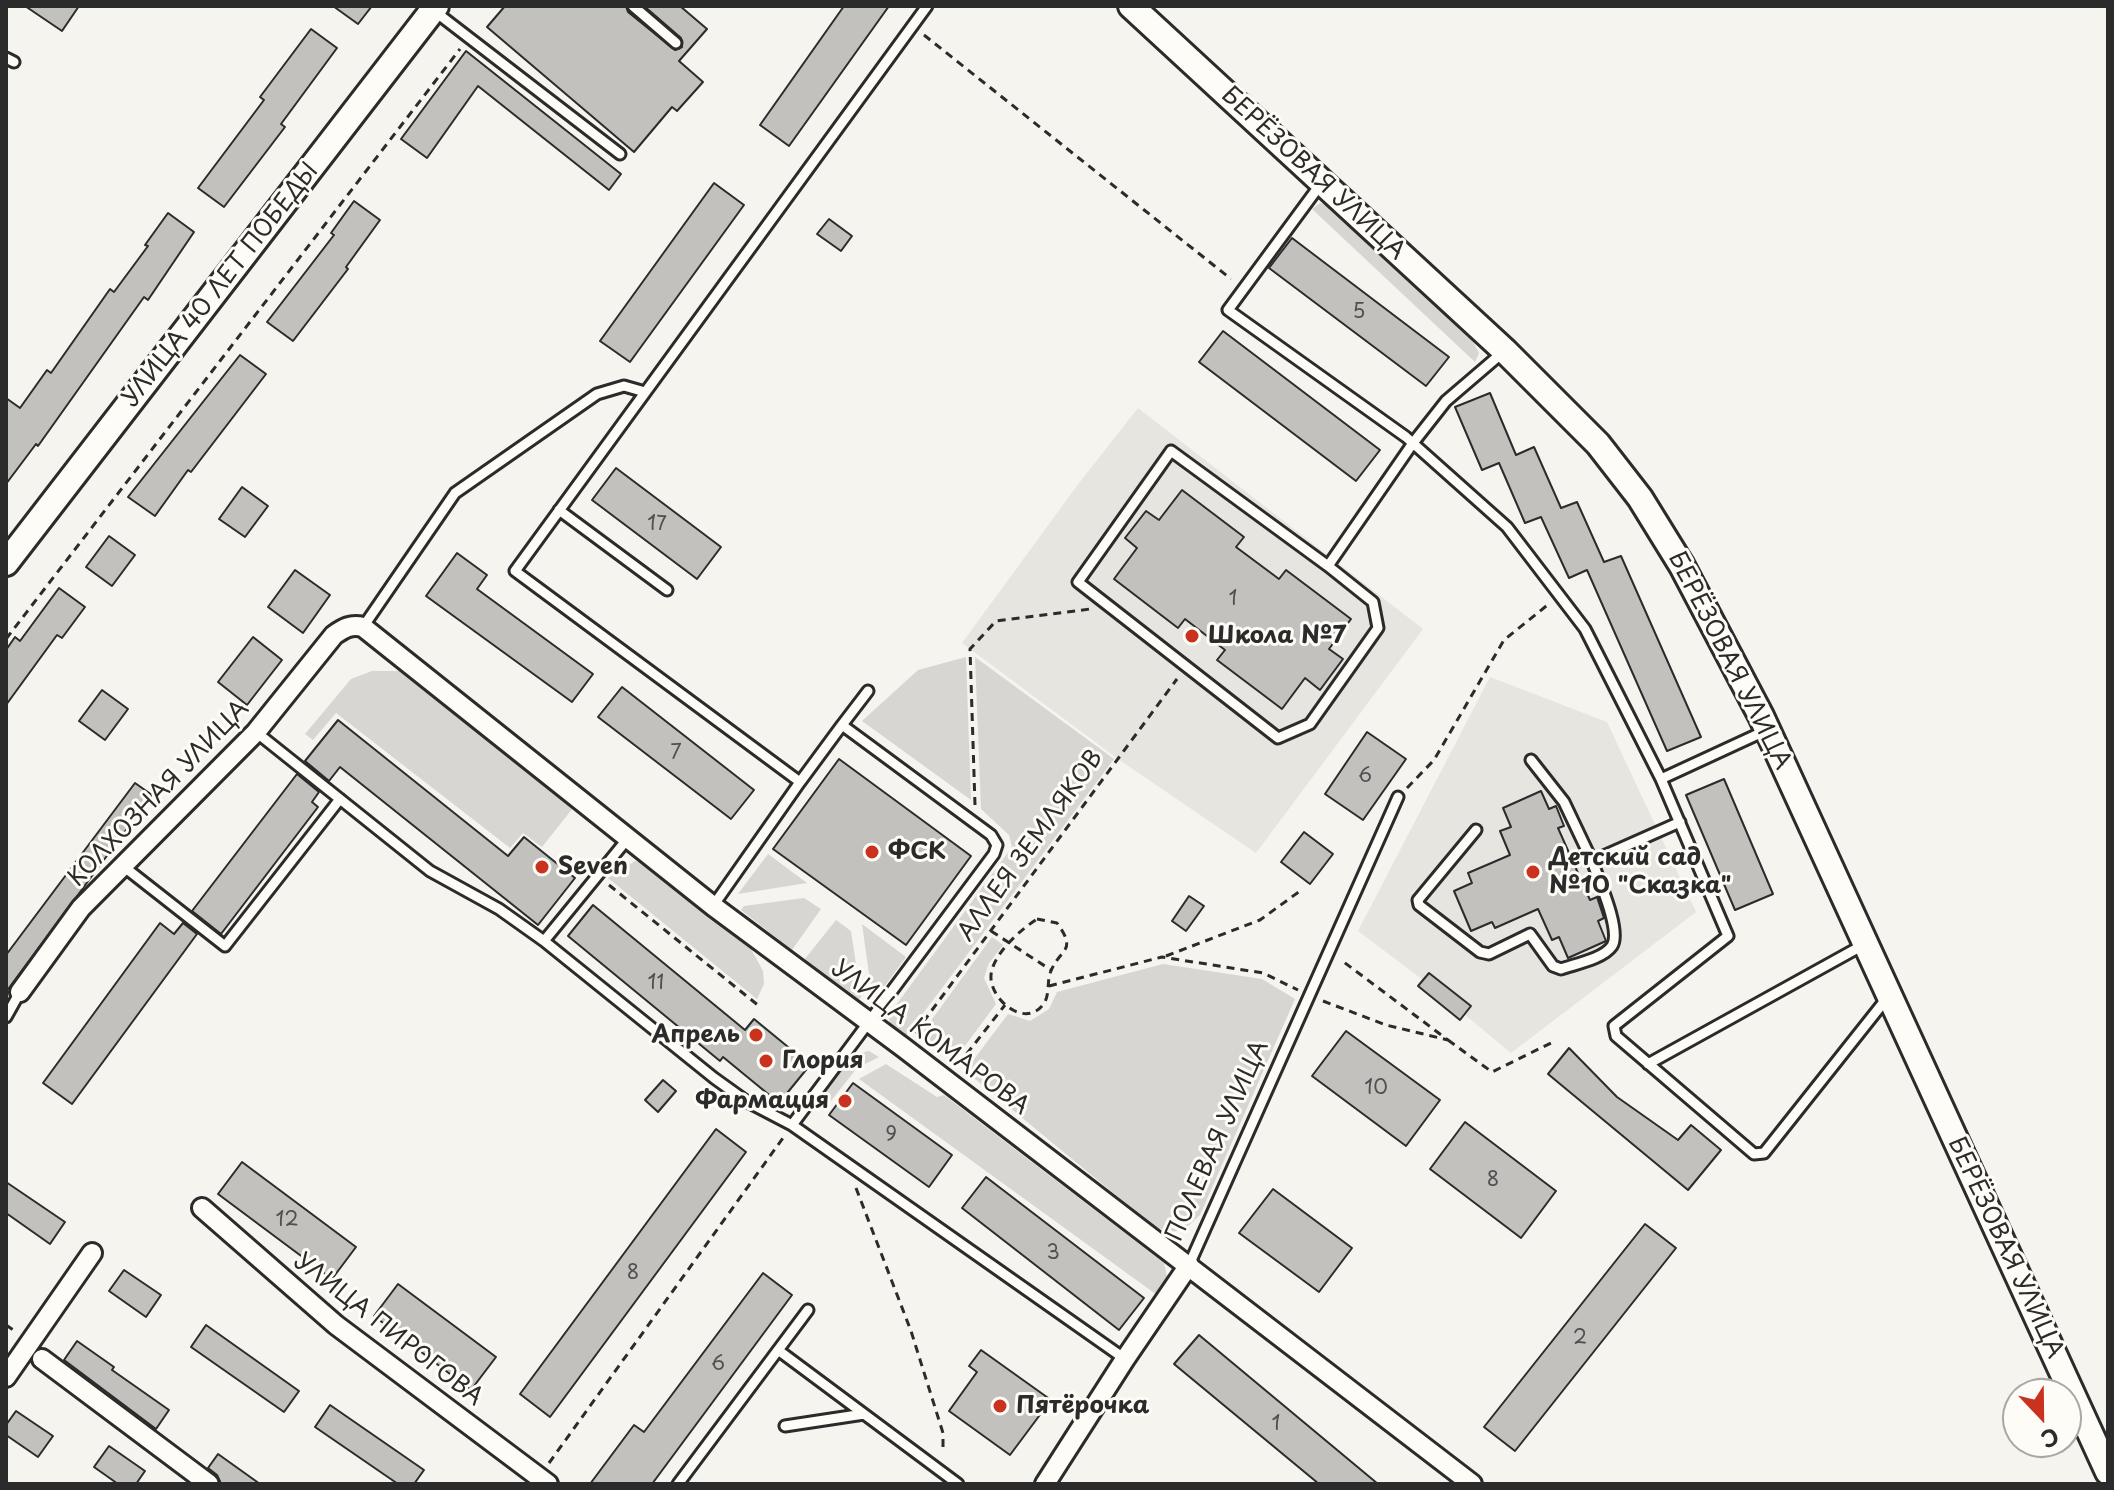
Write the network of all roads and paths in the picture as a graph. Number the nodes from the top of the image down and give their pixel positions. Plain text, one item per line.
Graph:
1 (633, 6) edge
2 (927, 6) edge
3 (1131, 6) edge
4 (435, 8) edge
5 (913, 26) junction
6 (469, 37) junction
7 (676, 43) dead end
8 (620, 154) dead end
9 (1323, 183) junction
10 (1243, 289) junction
11 (1505, 351) junction
12 (645, 392) junction
13 (1413, 443) junction
14 (559, 510) junction
15 (6, 563) edge
16 (1328, 566) junction
17 (667, 590) dead end
18 (1559, 595) junction
19 (1109, 607) junction
20 (363, 627) junction
21 (6, 639) edge
22 (1186, 666) junction
23 (868, 691) dead end
24 (842, 725) junction
25 (1767, 730) junction
26 (256, 732) junction
27 (1531, 760) dead end
28 (1661, 779) junction
29 (800, 782) junction
30 (1398, 797) joint
31 (340, 799) junction
32 (1680, 822) junction
33 (975, 823) junction
34 (1476, 830) dead end
35 (629, 837) junction
36 (1592, 861) junction
37 (121, 865) junction
38 (597, 875) junction
39 (1300, 891) dead end
40 (713, 906) junction
41 (991, 931) junction
42 (544, 941) junction
43 (1010, 944) junction
44 (1865, 944) junction
45 (1328, 950) junction
46 (1162, 957) junction
47 (1051, 970) junction
48 (1049, 986) junction
49 (20, 992) joint
50 (1308, 995) junction
51 (1889, 996) junction
52 (1005, 1005) junction
53 (759, 1006) dead end
54 (6, 1017) edge
55 (870, 1023) junction
56 (1448, 1040) junction
57 (1555, 1041) dead end
58 (904, 1048) junction
59 (1648, 1064) junction
60 (946, 1080) junction
61 (792, 1125) junction
62 (847, 1163) junction
63 (202, 1208) dead end
64 (92, 1253) dead end
65 (1189, 1265) junction
66 (808, 1310) dead end
67 (778, 1350) junction
68 (42, 1359) dead end
69 (1125, 1359) junction
70 (6, 1377) edge
71 (864, 1414) junction
72 (785, 1426) dead end
73 (2108, 1472) edge
74 (943, 1473) junction
75 (540, 1482) edge
76 (209, 1484) edge
77 (678, 1484) edge
78 (958, 1484) edge
79 (1045, 1484) edge
80 (1472, 1484) edge

1 - 7 lane
2 - 5 lane
3 - 9 street, БЕРЁЗОВАЯ УЛИЦА
4 - 6 lane
4 - 15 street, УЛИЦА 40 ЛЕТ ПОБЕДЫ
5 - 10 path
5 - 12 lane
6 - 8 lane
6 - 21 path
9 - 10 lane
9 - 11 street, БЕРЁЗОВАЯ УЛИЦА
10 - 13 lane
11 - 13 lane
11 - 25 street, БЕРЁЗОВАЯ УЛИЦА
12 - 14 lane
12 - 20 lane
13 - 16 lane
13 - 18 lane
14 - 17 lane
14 - 29 lane
16 - 19 lane
16 - 22 lane
18 - 28 lane
18 - 30 path
19 - 22 lane
19 - 33 path
20 - 26 street, КОЛХОЗНАЯ УЛИЦА
20 - 35 street, УЛИЦА КОМАРОВА
22 - 41 path, АЛЛЕЯ ЗЕМЛЯКОВ
23 - 24 lane
24 - 29 lane
24 - 33 lane
25 - 28 lane
25 - 44 street, БЕРЁЗОВАЯ УЛИЦА
26 - 31 lane
26 - 37 street, КОЛХОЗНАЯ УЛИЦА
27 - 36 lane
28 - 32 lane
29 - 40 lane
30 - 45 lane, ПОЛЕВАЯ УЛИЦА
31 - 37 lane
31 - 42 lane
32 - 36 lane
32 - 59 lane
33 - 55 lane
34 - 36 lane
35 - 38 lane
35 - 40 street, УЛИЦА КОМАРОВА
37 - 49 street, КОЛХОЗНАЯ УЛИЦА
38 - 42 lane
38 - 53 path
39 - 46 path
40 - 55 street, УЛИЦА КОМАРОВА
41 - 43 path
41 - 58 path, АЛЛЕЯ ЗЕМЛЯКОВ
42 - 61 lane
43 - 47 path
43 - 47 path
43 - 52 path
44 - 51 street, БЕРЁЗОВАЯ УЛИЦА
44 - 59 lane
45 - 50 lane, ПОЛЕВАЯ УЛИЦА
45 - 56 path
46 - 48 path
46 - 50 path
47 - 48 path
48 - 52 path
49 - 54 lane, КОЛХОЗНАЯ УЛИЦА
50 - 56 path
50 - 65 lane, ПОЛЕВАЯ УЛИЦА
51 - 59 lane
51 - 73 street, БЕРЁЗОВАЯ УЛИЦА
52 - 60 path
55 - 58 street, УЛИЦА КОМАРОВА
55 - 61 lane
56 - 57 path
58 - 60 street, УЛИЦА КОМАРОВА
60 - 65 street, УЛИЦА КОМАРОВА
61 - 62 lane
61 - 75 path
62 - 69 lane
62 - 74 path
63 - 75 street, УЛИЦА ПИРОГОВА
64 - 70 street
65 - 69 street, ПОЛЕВАЯ УЛИЦА
65 - 80 street, УЛИЦА КОМАРОВА
66 - 67 lane
67 - 71 lane
67 - 77 lane
68 - 76 street
69 - 79 street, ПОЛЕВАЯ УЛИЦА
71 - 72 lane
71 - 74 lane
74 - 78 lane

